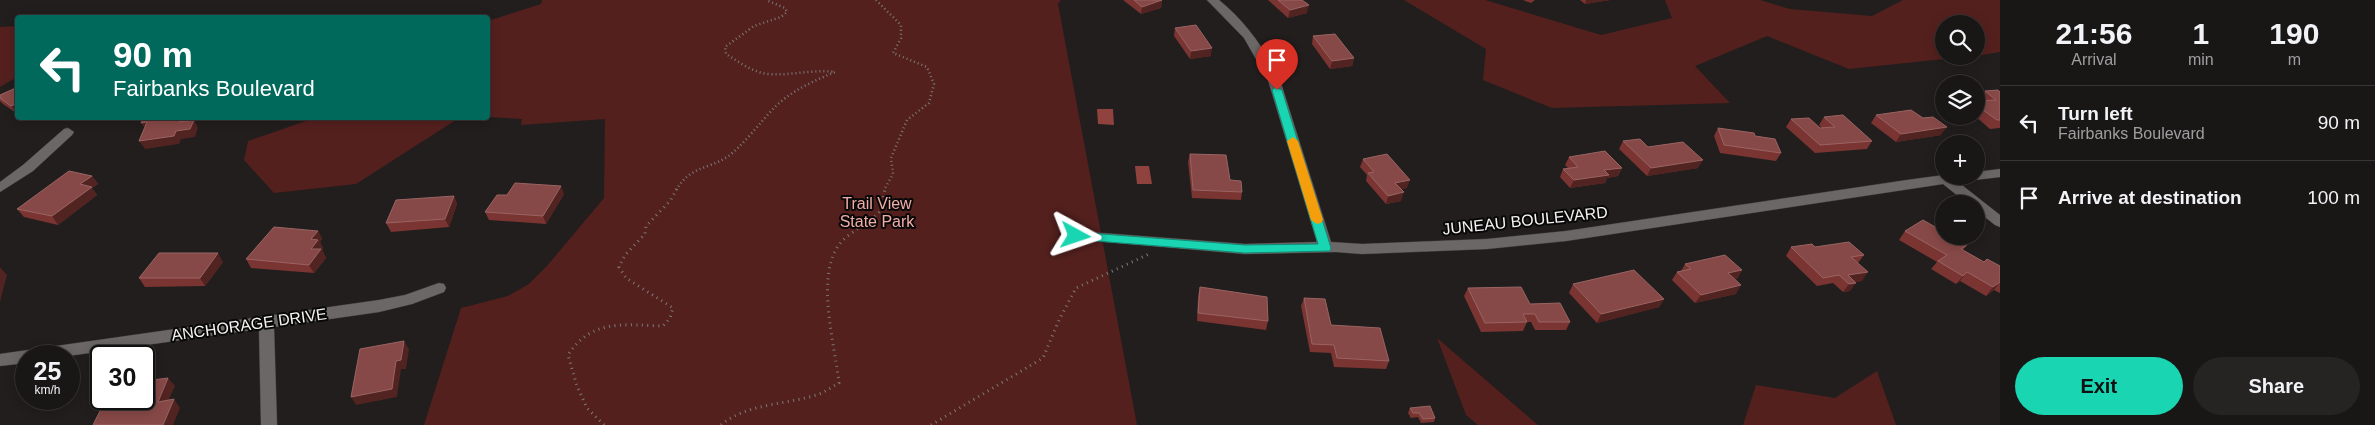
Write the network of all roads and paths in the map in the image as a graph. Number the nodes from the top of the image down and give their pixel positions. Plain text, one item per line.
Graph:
1 (766, 0) edge
2 (876, 0) edge
3 (1212, 0) edge
4 (68, 132) dead end
5 (2000, 173) edge
6 (1985, 175) edge
7 (1935, 181) edge
8 (1952, 185) edge
9 (0, 188) edge
10 (2000, 222) edge
11 (1076, 236) dead end
12 (1170, 244) junction
13 (1326, 248) junction
14 (439, 288) dead end
15 (266, 322) junction
16 (80, 348) edge
17 (15, 358) edge
18 (0, 360) edge
19 (269, 425) edge
20 (604, 425) edge
21 (721, 425) edge
22 (931, 425) edge

1 - 20 path
2 - 21 path
3 - 13 street
4 - 9 street
5 - 6 street, JUNEAU BOULEVARD
7 - 13 street, JUNEAU BOULEVARD
8 - 10 street
11 - 12 street, JUNEAU BOULEVARD
12 - 13 street, JUNEAU BOULEVARD
12 - 22 path
14 - 15 street, ANCHORAGE DRIVE
15 - 16 street, ANCHORAGE DRIVE
15 - 19 street
17 - 18 street, ANCHORAGE DRIVE

